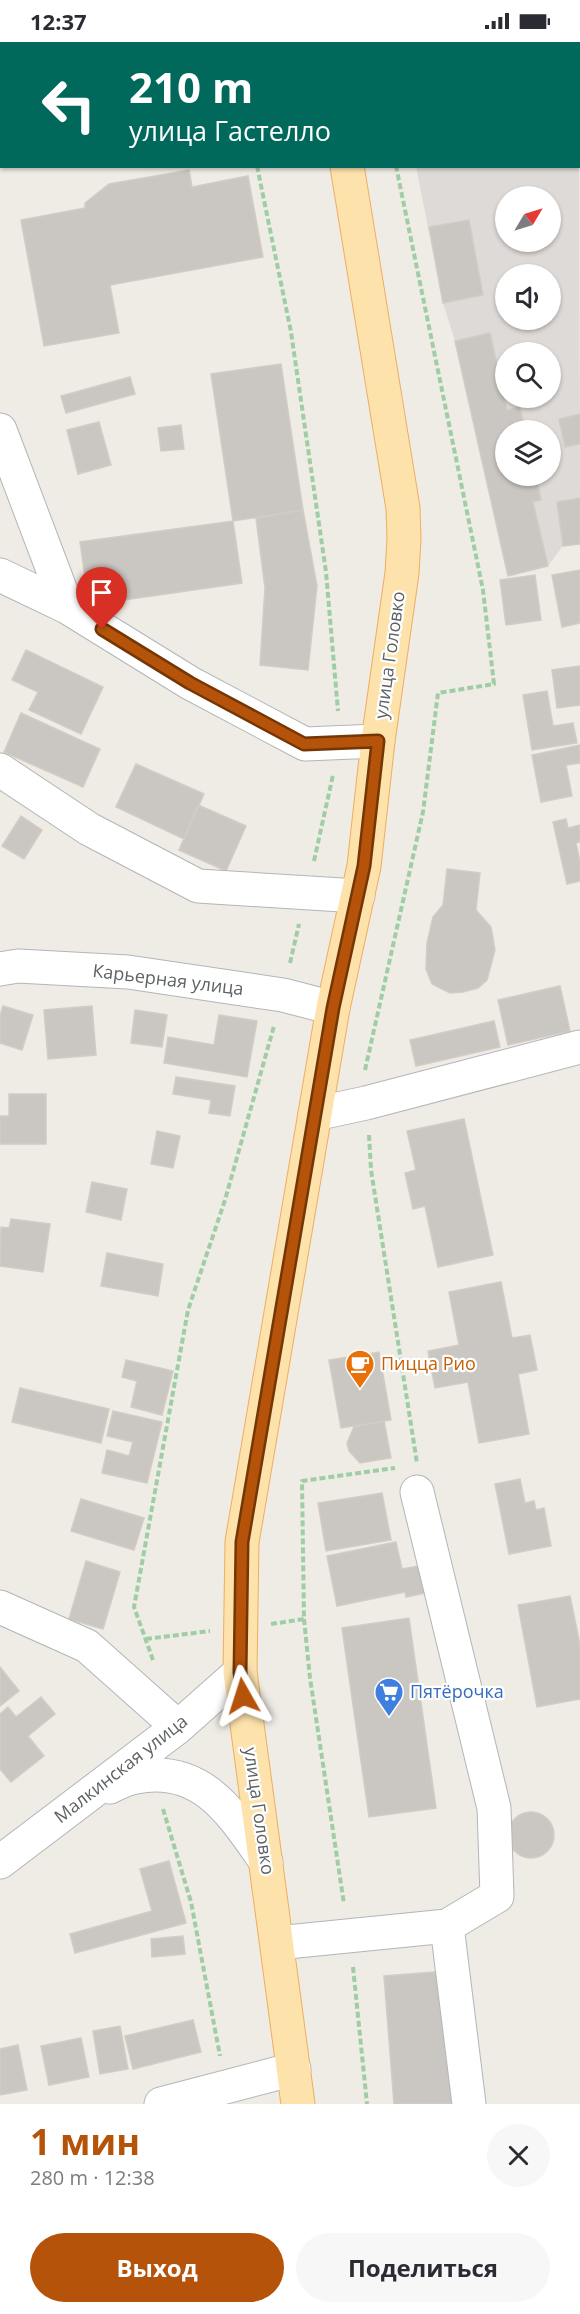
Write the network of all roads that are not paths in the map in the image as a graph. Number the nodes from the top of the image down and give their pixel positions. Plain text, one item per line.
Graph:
1 (347, 168) edge
2 (0, 430) edge
3 (0, 574) edge
4 (67, 607) junction
5 (378, 741) junction
6 (0, 770) edge
7 (358, 896) junction
8 (0, 969) edge
9 (333, 1008) junction
10 (580, 1047) edge
11 (315, 1114) junction
12 (417, 1492) dead end
13 (0, 1607) edge
14 (240, 1672) junction
15 (178, 1727) junction
16 (89, 1795) junction
17 (0, 1862) edge
18 (266, 1862) junction
19 (447, 1926) junction
20 (277, 1943) junction
21 (294, 2069) junction
22 (161, 2104) edge
23 (298, 2104) edge
24 (469, 2104) edge

1 - 5 main road, улица Головко
2 - 4 street
3 - 4 street
4 - 5 street
5 - 7 main road, улица Головко
6 - 7 street
7 - 9 main road, улица Головко
8 - 9 street, Карьерная улица
9 - 11 main road, улица Головко
10 - 11 street
11 - 14 main road, улица Головко
12 - 19 street
13 - 15 street
14 - 15 street, Малкинская улица
14 - 18 main road, улица Головко
15 - 16 street, Малкинская улица
16 - 17 street, Малкинская улица
16 - 18 street
18 - 20 main road, улица Головко
19 - 20 street
19 - 24 street
20 - 21 main road, улица Головко
21 - 22 street
21 - 23 main road, улица Головко

